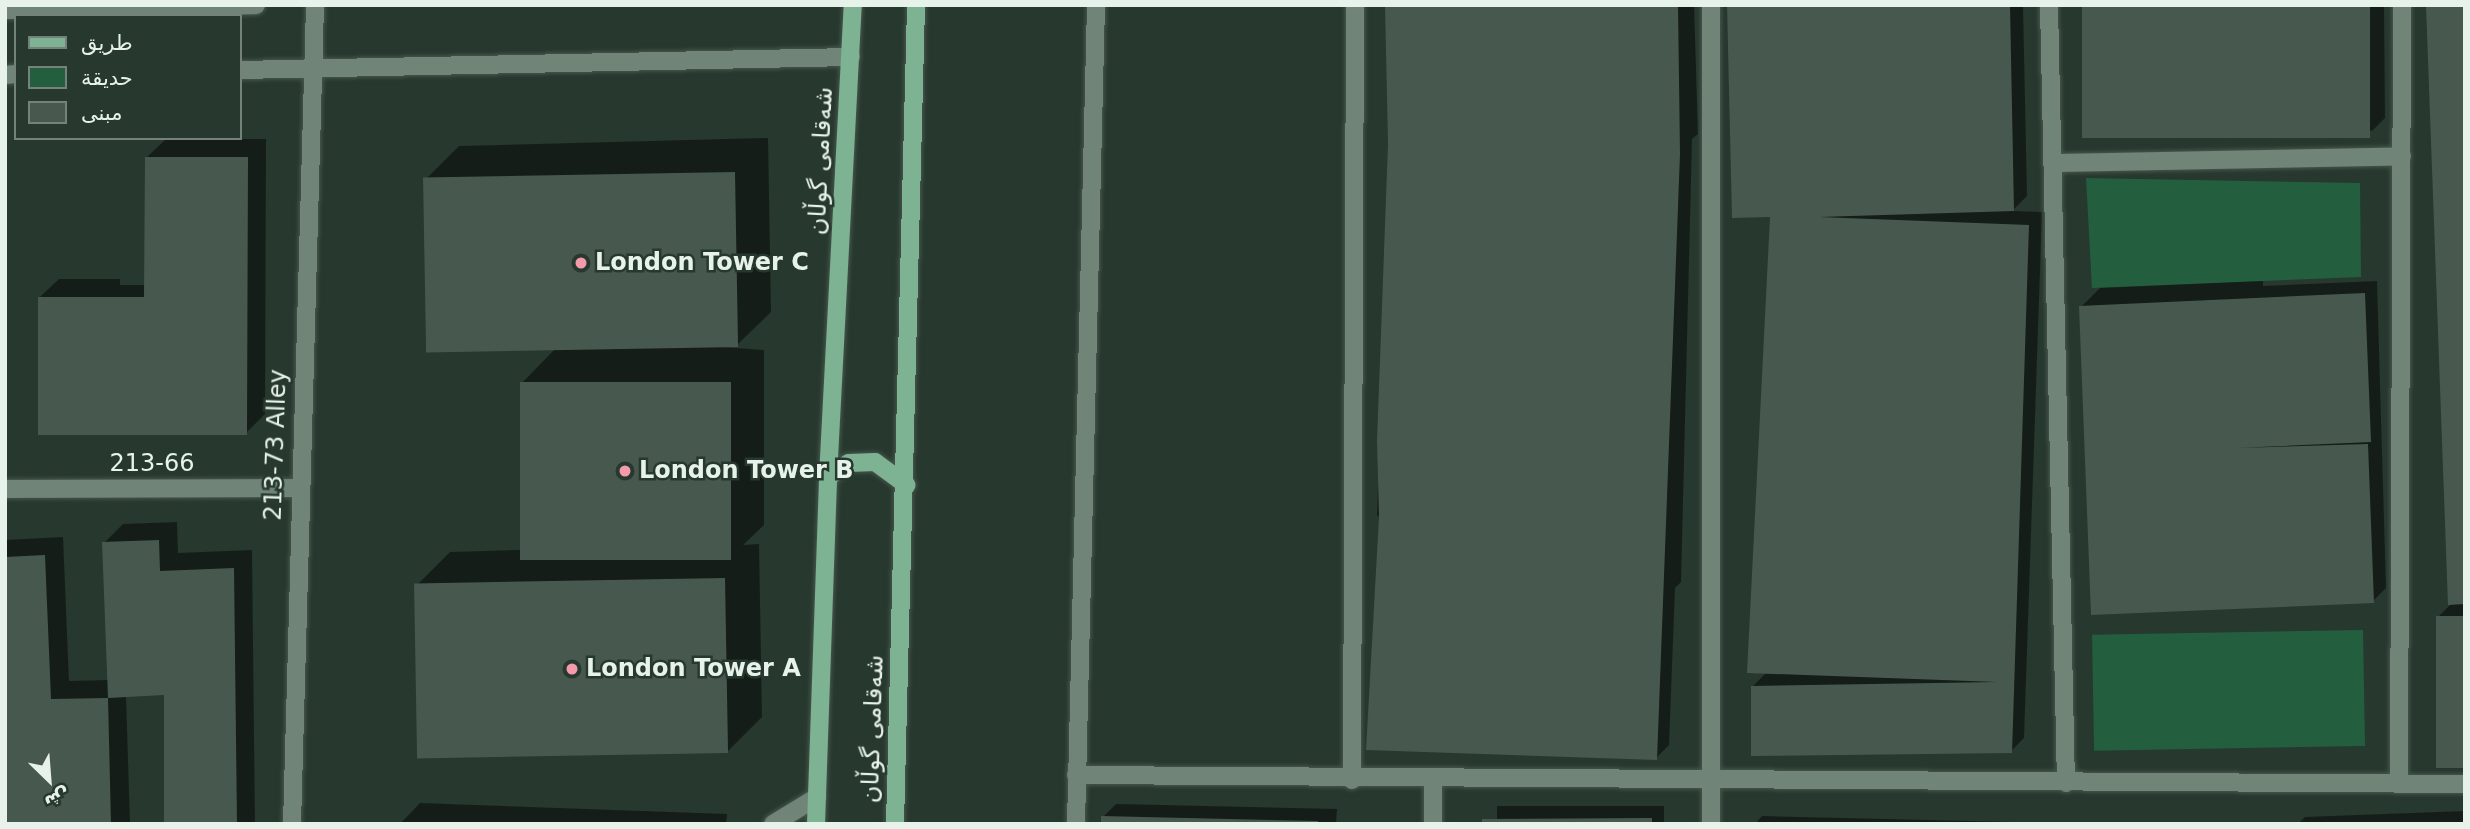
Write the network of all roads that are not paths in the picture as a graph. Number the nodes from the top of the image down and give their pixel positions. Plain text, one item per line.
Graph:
1 (256, 5) edge
2 (315, 5) edge
3 (853, 5) edge
4 (916, 5) edge
5 (1096, 5) edge
6 (1355, 5) edge
7 (1711, 5) edge
8 (2049, 5) edge
9 (2402, 5) edge
10 (5, 10) edge
11 (851, 57) junction
12 (312, 68) junction
13 (242, 70) edge
14 (2402, 156) junction
15 (2053, 163) junction
16 (828, 477) junction
17 (906, 485) junction
18 (299, 488) junction
19 (5, 489) edge
20 (1076, 775) junction
21 (1352, 780) junction
22 (1433, 780) junction
23 (1712, 781) junction
24 (2066, 783) junction
25 (2399, 784) junction
26 (2465, 784) edge
27 (817, 797) junction
28 (292, 824) edge
29 (773, 824) edge
30 (816, 824) edge
31 (895, 824) edge
32 (1076, 824) edge
33 (1433, 824) edge
34 (1711, 824) edge

1 - 10 street
2 - 12 street, 213-73 Alley
3 - 11 main road, شەقامی گوڵان
4 - 17 main road, شەقامی گوڵان
5 - 20 street
6 - 21 street
7 - 23 street
8 - 15 street
9 - 14 street
11 - 12 street
11 - 16 main road, شەقامی گوڵان
12 - 13 street
12 - 18 street, 213-73 Alley
14 - 15 street
14 - 25 street
15 - 24 street
16 - 17 main road
16 - 27 main road, شەقامی گوڵان
17 - 31 main road, شەقامی گوڵان
18 - 19 street, 213-66
18 - 28 street, 213-73 Alley
20 - 21 street
20 - 32 street
21 - 22 street
22 - 23 street
22 - 33 street
23 - 24 street
23 - 34 street
24 - 25 street
25 - 26 street
27 - 29 street
27 - 30 main road, شەقامی گوڵان

